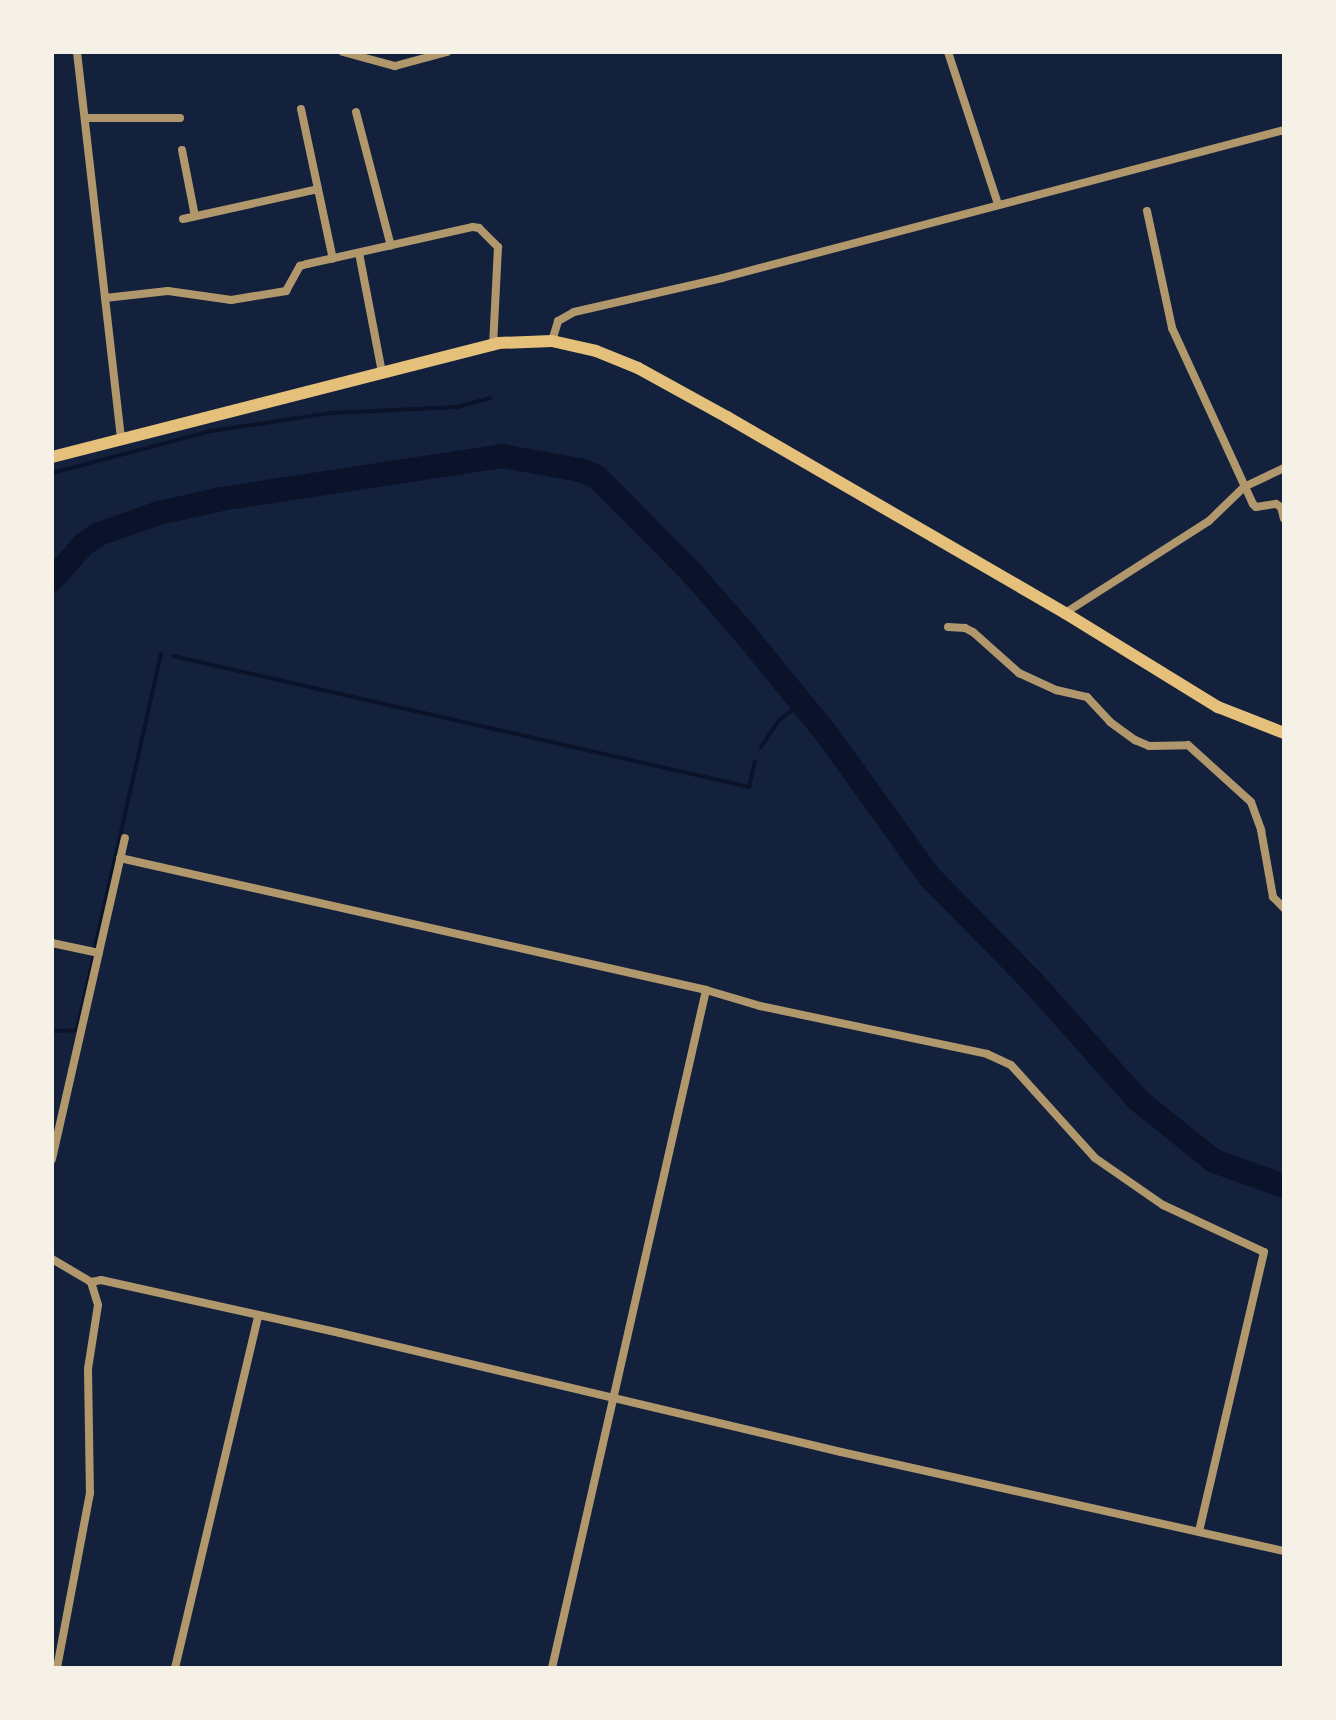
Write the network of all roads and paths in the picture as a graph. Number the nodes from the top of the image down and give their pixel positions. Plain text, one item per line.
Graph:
1 (77, 52) edge
2 (343, 52) edge
3 (447, 52) edge
4 (948, 52) edge
5 (301, 109) dead end
6 (356, 112) dead end
7 (86, 118) junction
8 (180, 118) dead end
9 (1284, 130) edge
10 (182, 150) dead end
11 (318, 189) junction
12 (998, 204) junction
13 (1147, 211) dead end
14 (195, 216) junction
15 (183, 219) dead end
16 (391, 246) junction
17 (359, 253) junction
18 (333, 259) junction
19 (105, 298) junction
20 (552, 341) junction
21 (493, 345) junction
22 (382, 372) junction
23 (121, 440) junction
24 (52, 457) edge
25 (1284, 468) edge
26 (1244, 487) junction
27 (1284, 519) edge
28 (1065, 613) junction
29 (948, 627) dead end
30 (1284, 733) edge
31 (125, 838) dead end
32 (120, 858) junction
33 (1284, 908) edge
34 (52, 943) edge
35 (99, 953) junction
36 (706, 990) junction
37 (54, 1141) edge
38 (52, 1159) edge
39 (52, 1259) edge
40 (91, 1282) junction
41 (258, 1316) junction
42 (614, 1396) junction
43 (1199, 1532) junction
44 (1284, 1551) edge
45 (57, 1668) edge
46 (175, 1668) edge
47 (552, 1668) edge

1 - 7 street
2 - 3 street
4 - 12 street
5 - 11 street
6 - 16 street
7 - 8 street
7 - 19 street
9 - 12 street
10 - 14 street
11 - 14 street
11 - 18 street
12 - 20 street
13 - 26 street
14 - 15 street
16 - 17 street
16 - 21 street
17 - 18 street
17 - 22 street
18 - 19 street
19 - 23 street
20 - 21 main road
20 - 28 main road
21 - 22 main road
22 - 23 main road
23 - 24 main road
25 - 26 street
26 - 27 street
26 - 28 street
28 - 30 main road
29 - 33 street
31 - 32 street
32 - 35 street
32 - 36 street
34 - 35 street
35 - 37 street
36 - 42 street
36 - 43 street
37 - 38 street
39 - 40 street
40 - 41 street
40 - 45 street
41 - 42 street
41 - 46 street
42 - 43 street
42 - 47 street
43 - 44 street

